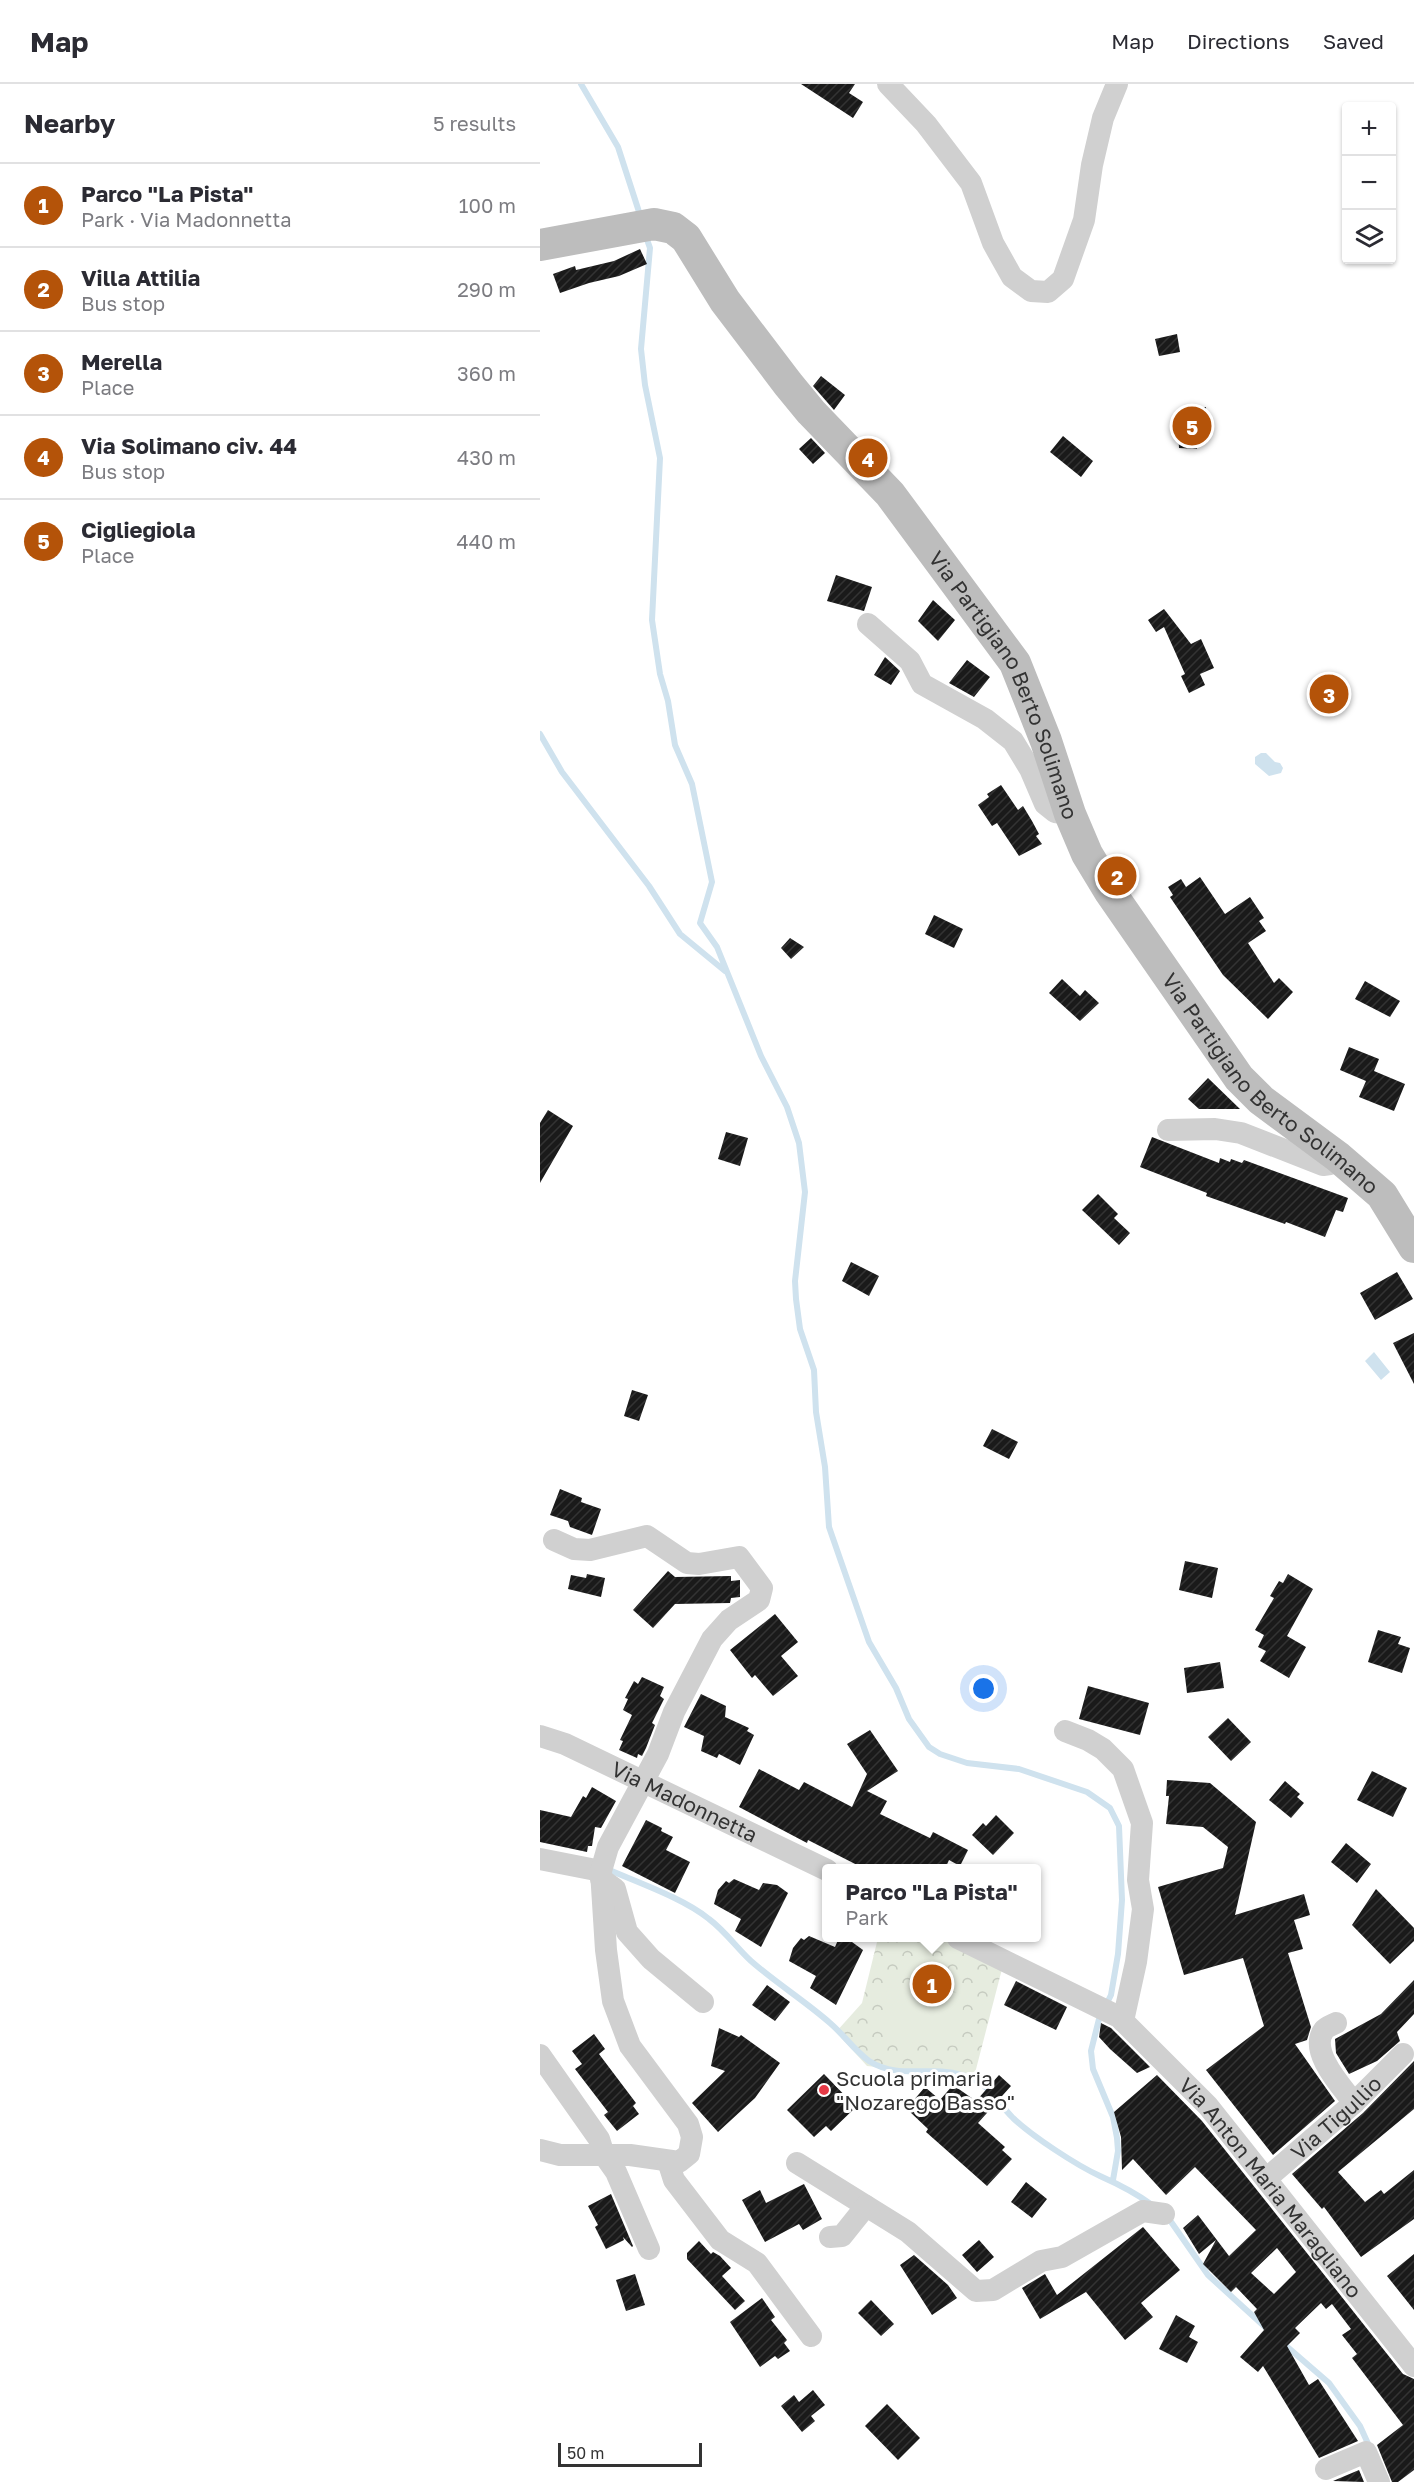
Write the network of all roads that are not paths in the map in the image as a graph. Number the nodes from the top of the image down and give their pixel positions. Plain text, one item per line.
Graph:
1 (888, 84) edge
2 (1118, 84) edge
3 (540, 245) edge
4 (868, 624) dead end
5 (1070, 814) junction
6 (1168, 1130) dead end
7 (1338, 1158) junction
8 (1414, 1247) edge
9 (554, 1540) dead end
10 (1065, 1731) dead end
11 (540, 1736) edge
12 (641, 1781) junction
13 (540, 1859) edge
14 (822, 1868) edge
15 (601, 1875) junction
16 (966, 1942) edge
17 (703, 2002) dead end
18 (1121, 2019) junction
19 (1336, 2023) dead end
20 (1403, 2054) dead end
21 (540, 2055) edge
22 (1354, 2103) junction
23 (540, 2150) edge
24 (604, 2155) junction
25 (668, 2161) junction
26 (797, 2163) dead end
27 (1266, 2179) junction
28 (866, 2206) junction
29 (1164, 2214) dead end
30 (830, 2237) dead end
31 (649, 2249) dead end
32 (811, 2336) dead end
33 (1412, 2360) edge
34 (1326, 2469) dead end
35 (1379, 2482) edge

1 - 2 street
3 - 5 street, Via Partigiano Berto Solimano
4 - 5 street
5 - 7 street, Via Partigiano Berto Solimano
6 - 7 street
7 - 8 street, Via Partigiano Berto Solimano
9 - 12 street
10 - 18 street
11 - 12 street, Via Madonnetta
12 - 14 street, Via Madonnetta
12 - 15 street
13 - 15 street
15 - 17 street
15 - 25 street
16 - 18 street
18 - 27 street, Via Anton Maria Maragliano
19 - 22 street
20 - 22 street, Via Tigullio
21 - 24 street
22 - 27 street, Via Tigullio
23 - 24 street
24 - 25 street
24 - 31 street
25 - 32 street
26 - 28 street
27 - 33 street, Via Anton Maria Maragliano
28 - 29 street
28 - 30 street
34 - 35 street

